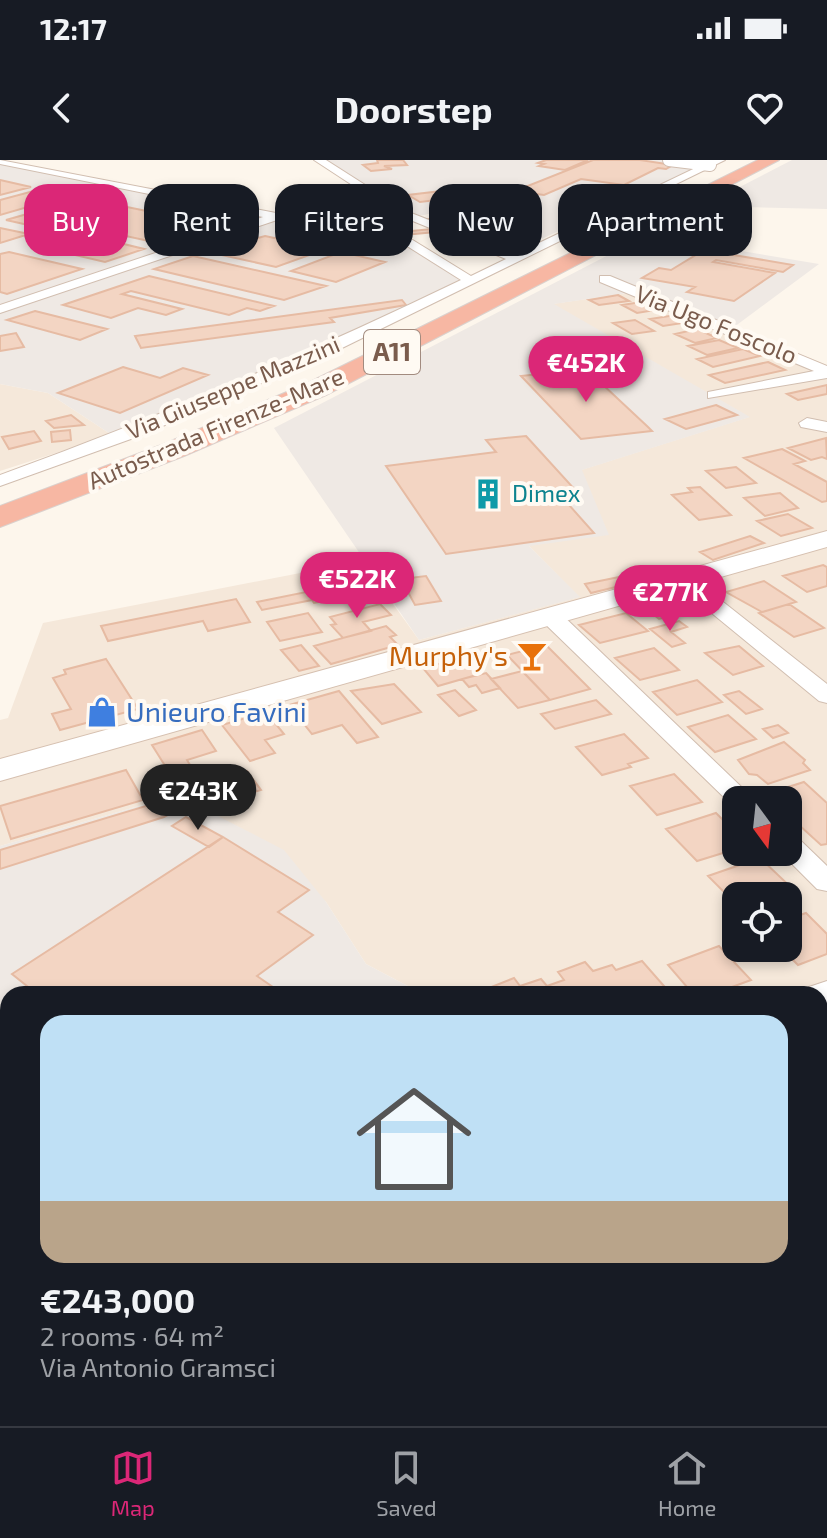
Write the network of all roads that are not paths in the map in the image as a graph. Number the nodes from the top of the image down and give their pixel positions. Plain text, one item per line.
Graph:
1 (319, 160) edge
2 (669, 160) edge
3 (748, 160) edge
4 (771, 160) edge
5 (0, 161) edge
6 (715, 163) edge
7 (275, 217) edge
8 (275, 217) edge
9 (413, 244) edge
10 (518, 259) junction
11 (605, 279) dead end
12 (469, 280) junction
13 (0, 309) edge
14 (827, 372) edge
15 (714, 395) dead end
16 (807, 423) dead end
17 (827, 427) edge
18 (0, 481) edge
19 (0, 502) edge
20 (0, 517) edge
21 (827, 539) edge
22 (682, 579) junction
23 (549, 615) junction
24 (827, 696) edge
25 (0, 770) edge
26 (727, 786) edge
27 (802, 858) edge
28 (827, 882) edge

1 - 10 street
2 - 6 lane
3 - 19 highway, Autostrada Firenze-Mare / A11
4 - 20 highway, Autostrada Firenze-Mare / A11
5 - 7 street
6 - 10 street, Via Giuseppe Mazzini
8 - 13 street
9 - 12 street
10 - 12 street, Via Giuseppe Mazzini
11 - 14 street, Via Ugo Foscolo
12 - 18 street, Via Giuseppe Mazzini
14 - 15 street
16 - 17 street
21 - 22 street
22 - 23 street
22 - 24 street
23 - 25 street
23 - 26 street
27 - 28 street

